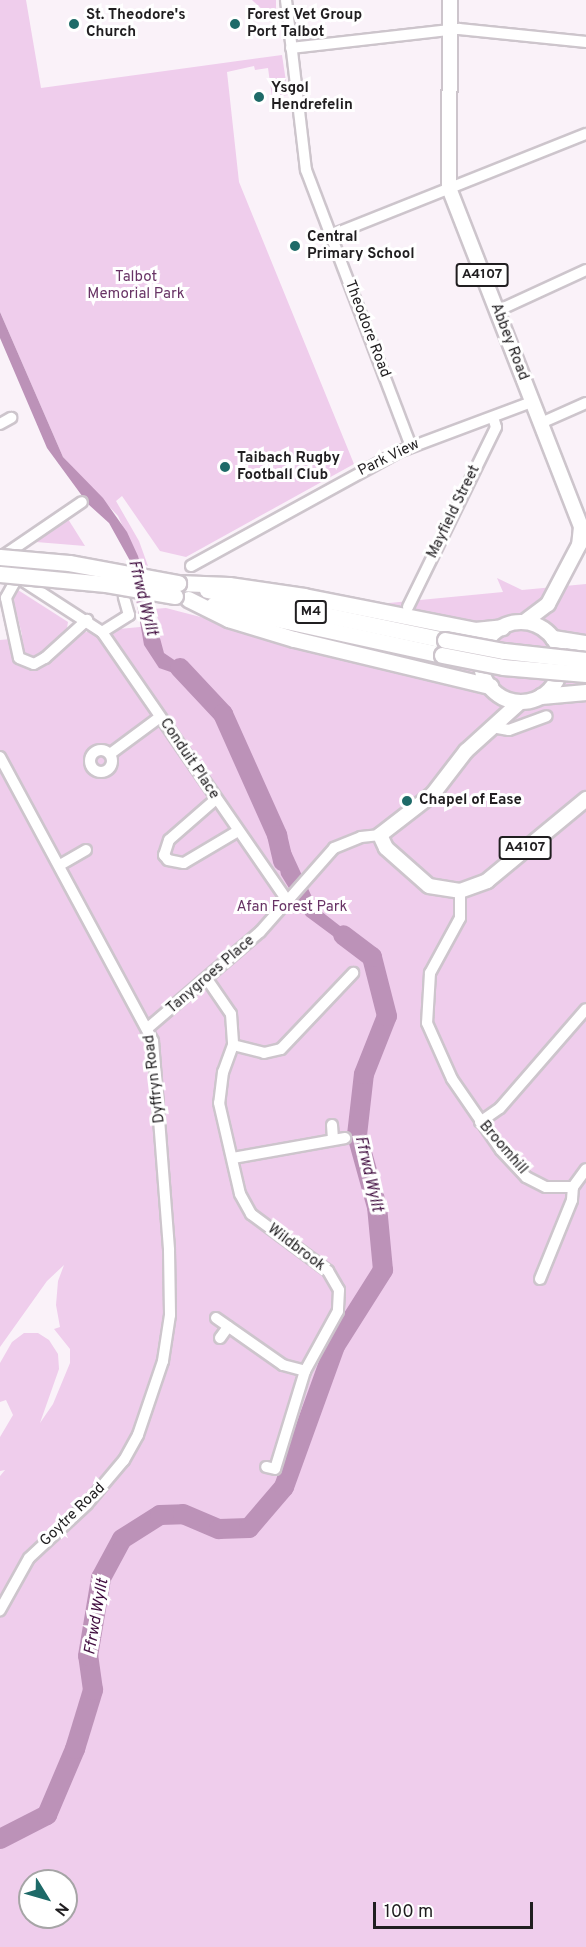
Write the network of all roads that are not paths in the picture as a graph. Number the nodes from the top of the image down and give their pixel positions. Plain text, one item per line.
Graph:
1 (286, 0) edge
2 (450, 0) edge
3 (450, 29) junction
4 (586, 42) edge
5 (291, 48) junction
6 (586, 134) edge
7 (449, 189) junction
8 (332, 234) junction
9 (586, 270) edge
10 (497, 311) junction
11 (532, 402) junction
12 (586, 403) edge
13 (494, 417) junction
14 (11, 418) dead end
15 (541, 423) junction
16 (0, 424) edge
17 (411, 446) junction
18 (82, 502) dead end
19 (584, 538) edge
20 (0, 557) edge
21 (191, 566) dead end
22 (6, 572) edge
23 (180, 593) junction
24 (123, 597) dead end
25 (548, 603) junction
26 (408, 607) dead end
27 (87, 620) junction
28 (524, 622) junction
29 (502, 627) junction
30 (102, 632) junction
31 (551, 636) junction
32 (586, 643) edge
33 (586, 660) edge
34 (586, 674) edge
35 (493, 690) junction
36 (586, 692) edge
37 (541, 696) junction
38 (519, 703) junction
39 (547, 716) dead end
40 (160, 717) junction
41 (494, 724) junction
42 (110, 754) dead end
43 (0, 758) edge
44 (216, 799) junction
45 (586, 799) edge
46 (238, 831) junction
47 (380, 835) junction
48 (86, 850) dead end
49 (60, 865) junction
50 (460, 891) junction
51 (290, 897) junction
52 (353, 973) dead end
53 (207, 979) junction
54 (586, 1009) edge
55 (149, 1027) junction
56 (233, 1046) junction
57 (480, 1122) junction
58 (332, 1125) dead end
59 (333, 1138) junction
60 (345, 1138) dead end
61 (233, 1158) junction
62 (586, 1168) edge
63 (573, 1187) junction
64 (540, 1279) dead end
65 (170, 1315) joint
66 (216, 1318) dead end
67 (228, 1327) junction
68 (220, 1338) dead end
69 (304, 1371) junction
70 (266, 1467) dead end
71 (0, 1610) edge

1 - 5 street, Theodore Road
2 - 3 main road, Abbey Road / A4107
3 - 4 street
3 - 5 street
3 - 7 main road, Abbey Road / A4107
5 - 8 street, Theodore Road
6 - 7 street
7 - 8 street
7 - 10 main road, Abbey Road / A4107
8 - 17 street, Theodore Road
9 - 10 street
10 - 11 main road, Abbey Road / A4107
11 - 13 street, Park View
11 - 15 main road, Abbey Road / A4107
12 - 15 street
13 - 17 street, Park View
13 - 26 street, Mayfield Street
14 - 16 street
15 - 19 main road, Abbey Road / A4107
17 - 21 street, Park View
18 - 20 street
19 - 25 main road, A4107
20 - 23 highway, M4, bridge
22 - 23 highway, M4, bridge
22 - 27 street, Conduit Place
22 - 27 street
23 - 29 highway
23 - 33 highway, M4, bridge
23 - 34 highway, M4, bridge
23 - 35 highway
24 - 30 street
25 - 28 main road, A4107
25 - 31 main road
27 - 30 street, Conduit Place
28 - 29 main road
28 - 31 main road
29 - 35 main road
30 - 40 street, Conduit Place
31 - 32 highway
31 - 37 main road
35 - 38 main road
35 - 41 main road
36 - 37 highway
37 - 38 main road
38 - 41 main road
39 - 41 street
40 - 42 street
40 - 44 street, Conduit Place
41 - 47 main road
43 - 49 street, Dyffryn Road
44 - 46 street, Conduit Place
44 - 46 street
45 - 50 main road, A4107
46 - 51 street, Conduit Place
47 - 50 main road
47 - 51 street, Tanygroes Place
48 - 49 street
49 - 55 street, Dyffryn Road
50 - 57 street, Broomhill
51 - 53 street, Tanygroes Place
52 - 56 street
53 - 55 street, Tanygroes Place
53 - 56 street, Wildbrook
54 - 57 street
55 - 65 street, Dyffryn Road
56 - 61 street, Wildbrook
57 - 63 street, Broomhill
58 - 59 street
59 - 60 street
59 - 61 street
61 - 69 street, Wildbrook
62 - 63 street
63 - 64 street
65 - 71 street, Goytre Road
66 - 67 street
67 - 68 street
67 - 69 street
69 - 70 street, Wildbrook

